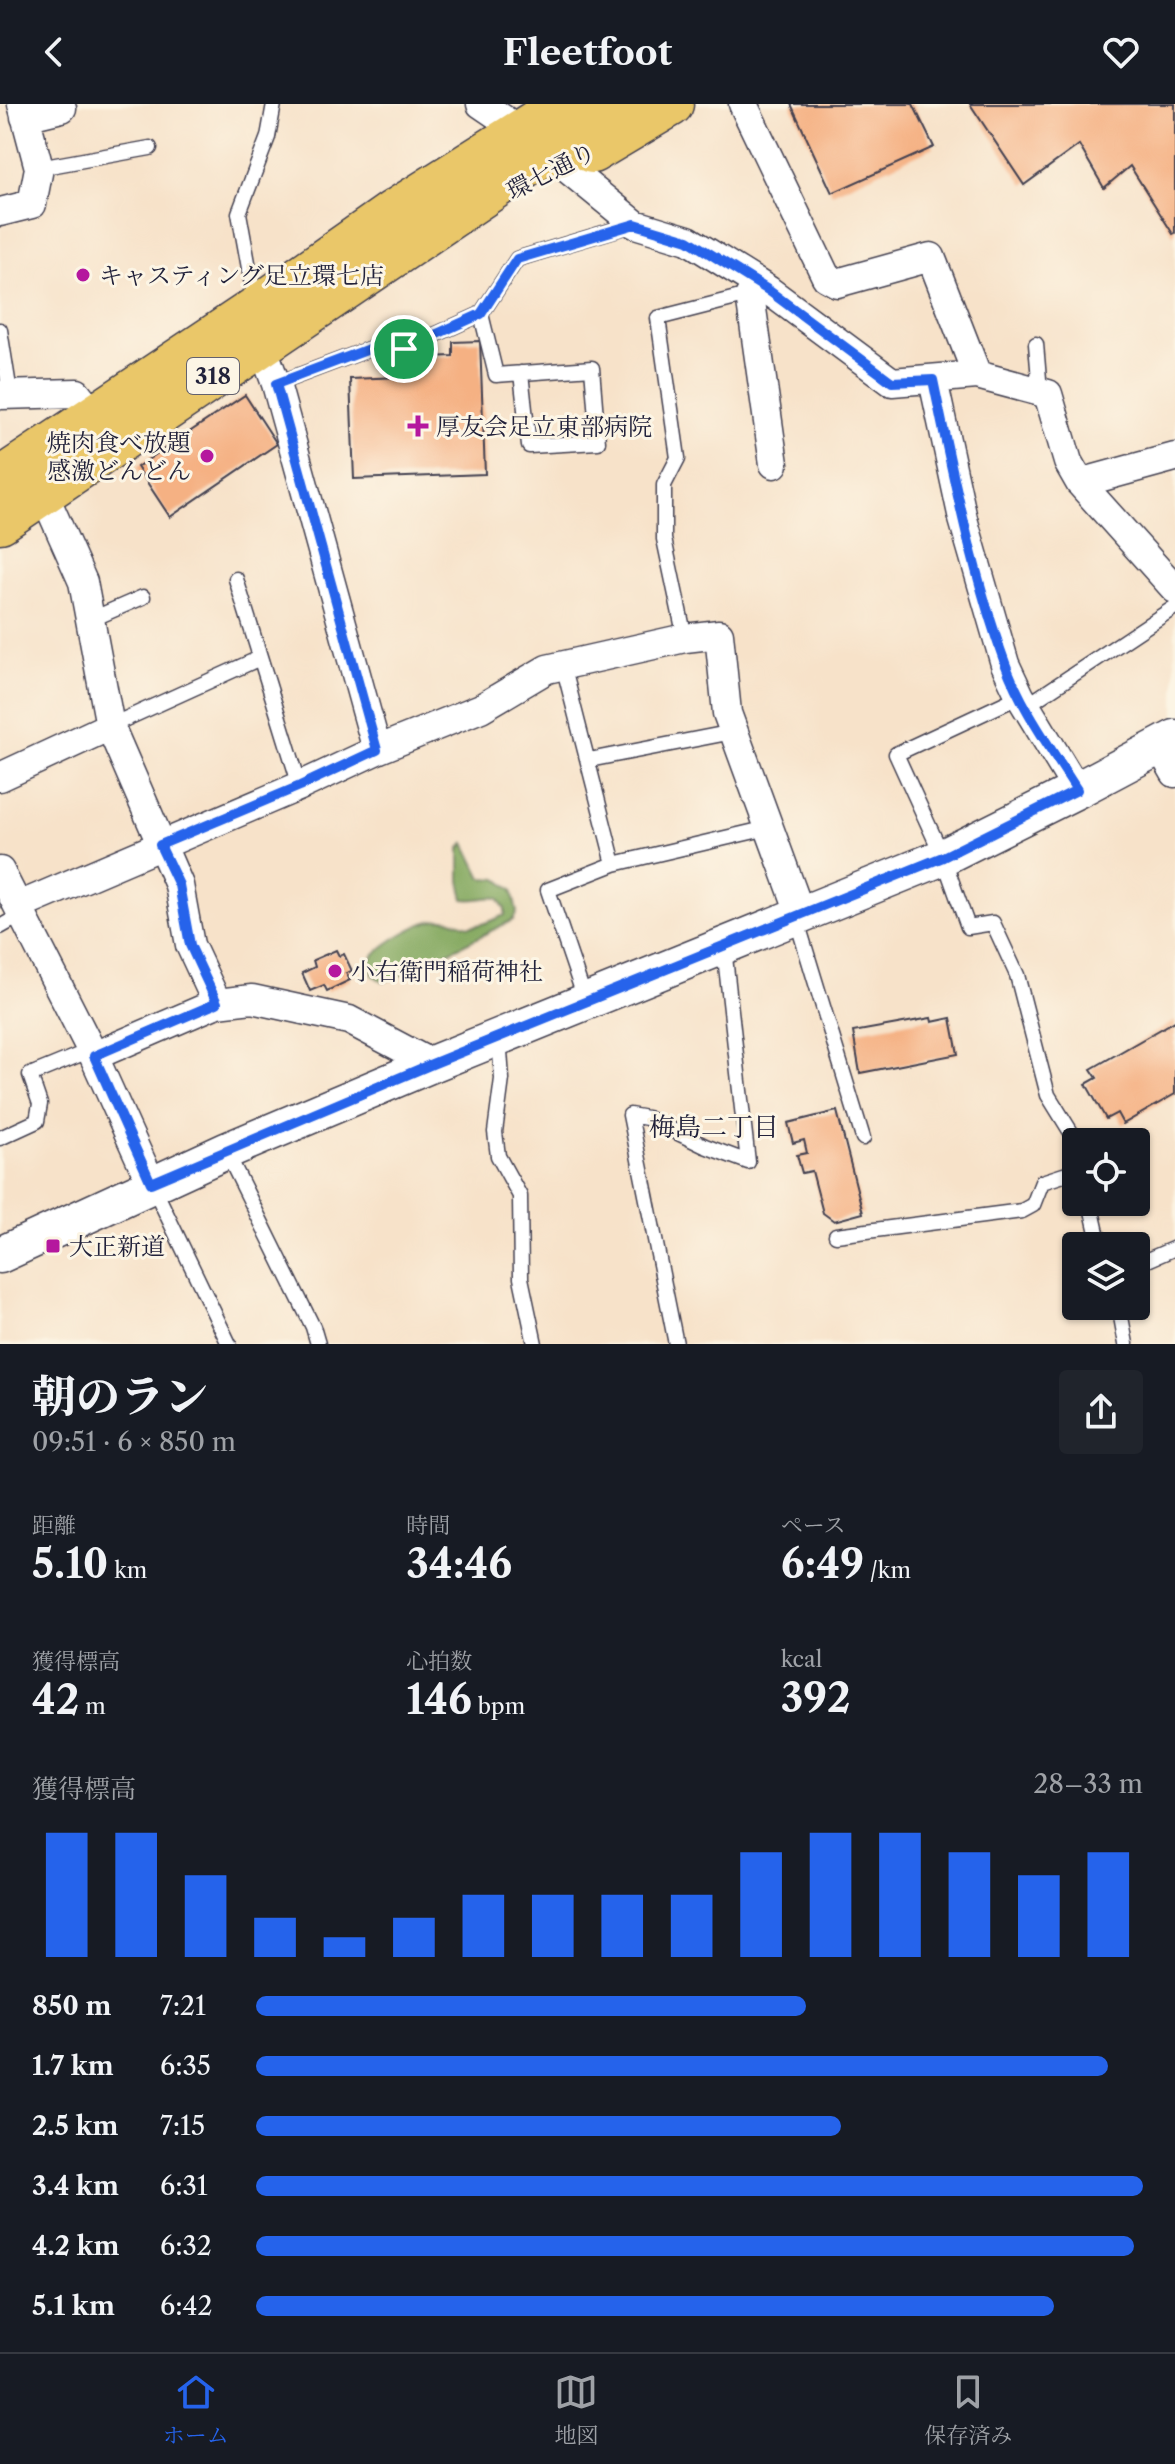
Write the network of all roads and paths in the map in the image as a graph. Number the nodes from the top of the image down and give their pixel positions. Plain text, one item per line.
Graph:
1 (274, 104) edge
2 (564, 104) edge
3 (617, 104) edge
4 (671, 104) edge
5 (743, 104) edge
6 (62, 108) dead end
7 (24, 110) edge
8 (505, 110) edge
9 (150, 148) dead end
10 (564, 166) junction
11 (39, 168) junction
12 (0, 212) edge
13 (411, 223) junction
14 (635, 224) junction
15 (759, 293) junction
16 (481, 314) junction
17 (258, 326) junction
18 (0, 330) edge
19 (1036, 344) dead end
20 (521, 373) junction
21 (977, 375) junction
22 (933, 380) junction
23 (276, 384) junction
24 (1040, 391) junction
25 (5, 394) edge
26 (95, 416) junction
27 (1175, 457) edge
28 (774, 464) dead end
29 (0, 480) edge
30 (1080, 483) junction
31 (43, 492) junction
32 (0, 521) edge
33 (236, 579) dead end
34 (1175, 589) edge
35 (143, 597) dead end
36 (1175, 607) edge
37 (90, 620) junction
38 (685, 638) junction
39 (260, 658) junction
40 (563, 665) junction
41 (1023, 701) junction
42 (110, 726) junction
43 (733, 732) junction
44 (377, 750) junction
45 (1170, 753) edge
46 (589, 760) junction
47 (0, 777) edge
48 (300, 786) junction
49 (1077, 790) junction
50 (768, 828) junction
51 (160, 845) junction
52 (943, 857) junction
53 (614, 864) junction
54 (0, 871) edge
55 (14, 916) edge
56 (798, 916) junction
57 (724, 947) junction
58 (217, 1003) junction
59 (586, 1003) junction
60 (499, 1037) junction
61 (92, 1053) junction
62 (432, 1064) junction
63 (1068, 1128) edge
64 (0, 1138) edge
65 (863, 1138) dead end
66 (226, 1151) junction
67 (1062, 1176) edge
68 (151, 1183) junction
69 (836, 1235) dead end
70 (1175, 1248) edge
71 (0, 1255) edge
72 (1150, 1259) edge
73 (1122, 1320) edge
74 (229, 1344) edge
75 (318, 1344) edge
76 (535, 1344) edge
77 (676, 1344) edge
78 (1126, 1344) edge

1 - 17 lane
2 - 13 main road, 環七通り / 318
3 - 13 main road, 環七通り / 318
4 - 10 main road, 環七通り / 318
5 - 21 street
6 - 7 street
7 - 11 street
8 - 13 main road, 環七通り / 318
9 - 11 lane
10 - 13 main road, 環七通り / 318
10 - 14 street
11 - 12 street
13 - 17 main road, 環七通り / 318
14 - 15 street
14 - 16 lane
15 - 22 street
15 - 28 street
15 - 38 lane
16 - 20 lane
16 - 23 lane
17 - 23 street
17 - 26 main road, 環七通り / 318
17 - 31 main road, 環七通り / 318
18 - 25 lane
19 - 24 lane
20 - 20 lane
21 - 22 street
21 - 24 street
22 - 41 street
23 - 44 street
24 - 30 street
25 - 26 street
26 - 29 main road, 環七通り / 318
27 - 30 street
30 - 34 street
31 - 32 main road, 環七通り / 318
31 - 37 street
33 - 39 lane
35 - 37 lane
36 - 41 lane
37 - 42 street
38 - 40 street
38 - 43 street
39 - 42 lane
39 - 48 lane
40 - 44 street
40 - 46 lane
41 - 49 street
41 - 52 lane
42 - 47 street
42 - 51 street
43 - 46 lane
43 - 50 street
44 - 48 street
45 - 49 street
46 - 53 lane
48 - 51 street
49 - 52 street
50 - 53 lane
50 - 56 street
51 - 55 street
51 - 58 street
52 - 56 street
52 - 63 lane
53 - 59 lane
54 - 55 street
55 - 61 street
56 - 57 street
56 - 65 lane
57 - 59 street
57 - 77 lane
58 - 61 street
58 - 62 street
59 - 60 street
60 - 62 street
60 - 76 lane
61 - 64 lane
61 - 68 street
62 - 66 street
66 - 68 street
66 - 75 lane
67 - 69 lane
68 - 71 street
68 - 74 lane
70 - 72 lane
73 - 78 lane

